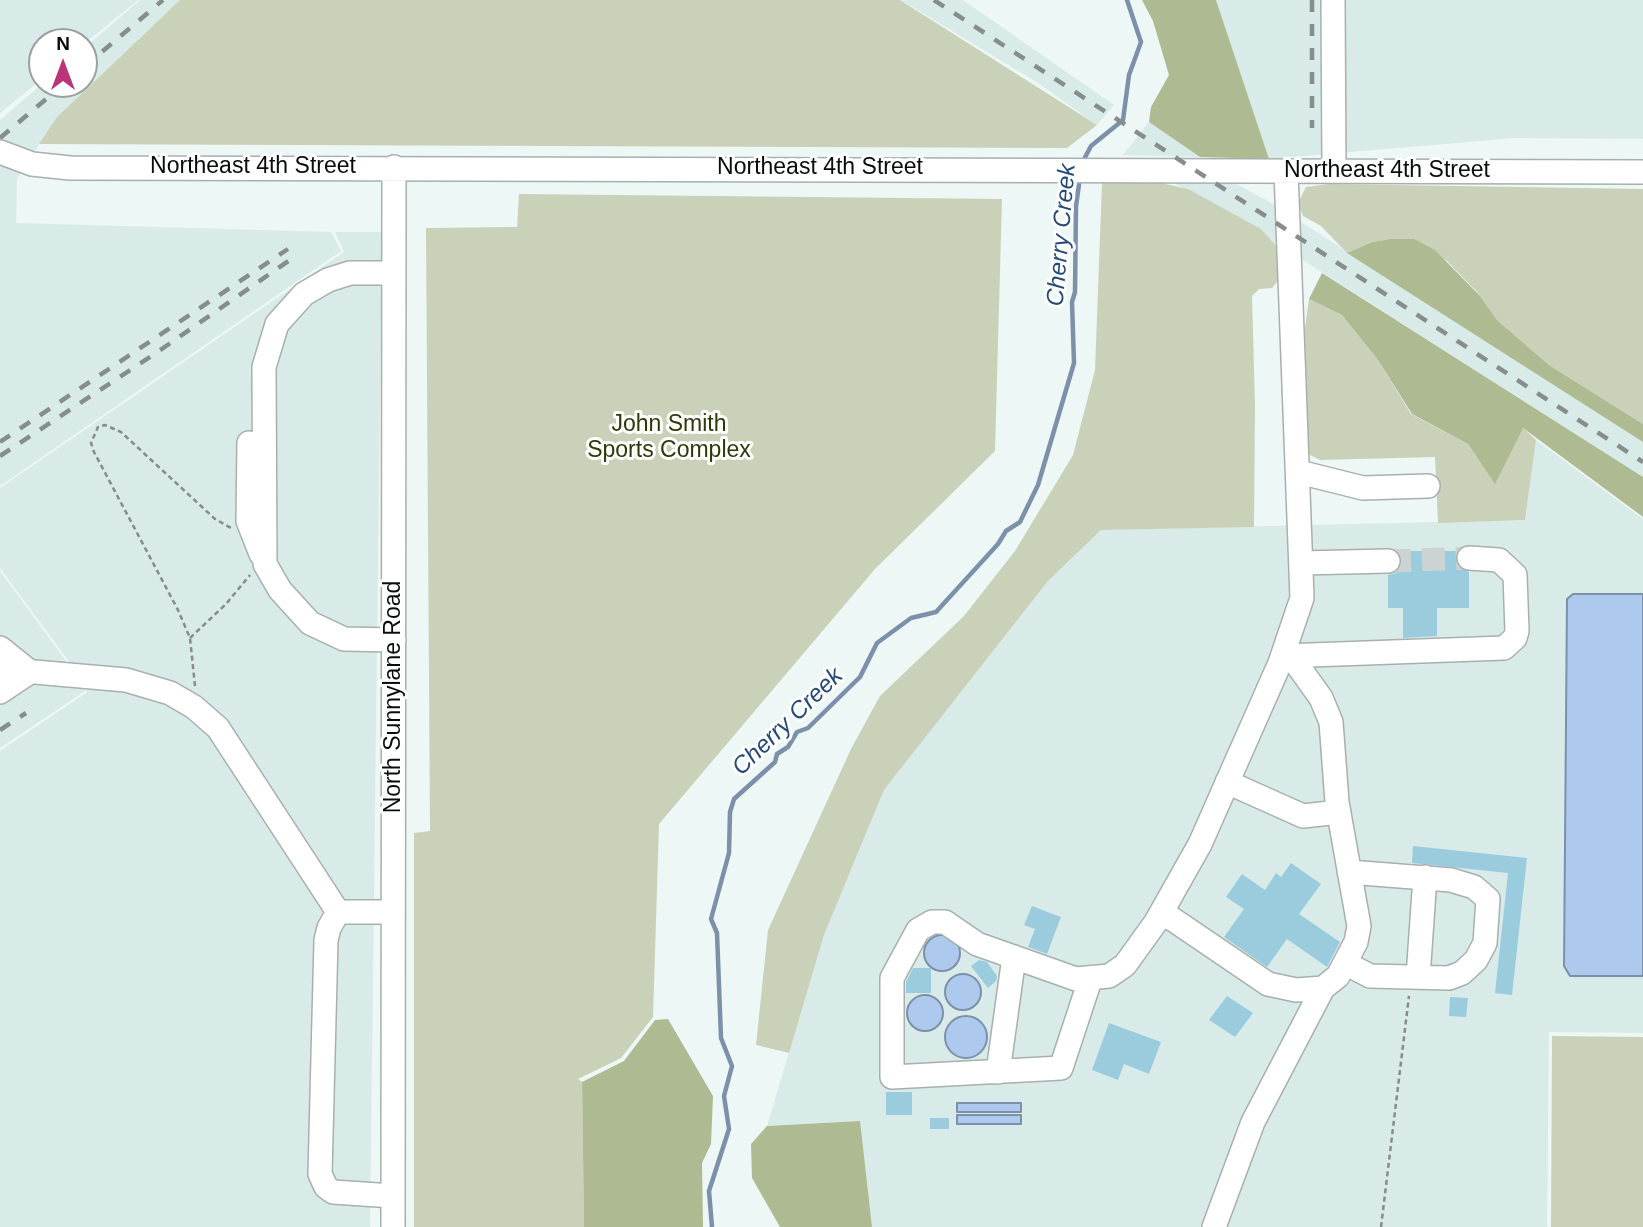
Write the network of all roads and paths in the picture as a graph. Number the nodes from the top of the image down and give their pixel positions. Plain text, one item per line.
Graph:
1 (1333, 0) edge
2 (0, 152) edge
3 (394, 167) junction
4 (1286, 171) junction
5 (1334, 171) junction
6 (1643, 172) edge
7 (394, 273) junction
8 (264, 367) junction
9 (1299, 472) junction
10 (1428, 486) dead end
11 (250, 528) junction
12 (1469, 558) tunnel mouth
13 (263, 560) junction
14 (1388, 561) tunnel mouth
15 (1301, 564) junction
16 (280, 590) junction
17 (190, 638) junction
18 (394, 640) junction
19 (0, 648) edge
20 (1287, 656) junction
21 (0, 669) edge
22 (30, 672) junction
23 (0, 692) edge
24 (194, 707) junction
25 (1227, 782) junction
26 (1339, 812) junction
27 (1349, 872) junction
28 (1425, 877) junction
29 (338, 912) junction
30 (393, 912) junction
31 (1162, 912) junction
32 (1014, 957) junction
33 (1345, 963) junction
34 (1418, 977) junction
35 (1090, 980) junction
36 (1323, 988) junction
37 (998, 1072) junction
38 (393, 1196) junction
39 (393, 1227) edge
40 (1214, 1227) edge
41 (1381, 1227) edge

1 - 5 street
2 - 3 street, Northeast 4th Street
3 - 4 street, Northeast 4th Street
3 - 7 street, North Sunnylane Road
4 - 5 street, Northeast 4th Street
4 - 9 street
5 - 6 street, Northeast 4th Street
7 - 8 street
7 - 18 street, North Sunnylane Road
8 - 11 street
8 - 13 street
8 - 16 street
9 - 10 street
9 - 15 street
11 - 13 street
11 - 17 path
12 - 20 street
13 - 16 street
13 - 17 path
14 - 15 street
15 - 20 street
16 - 18 street
17 - 24 path
18 - 30 street, North Sunnylane Road
19 - 22 street
20 - 25 street
20 - 26 street
21 - 22 street
22 - 23 street
22 - 24 street
24 - 29 street
25 - 26 street
25 - 31 street
26 - 27 street
27 - 28 street
27 - 33 street
28 - 34 street
28 - 34 street
29 - 30 street
29 - 38 street
30 - 38 street, North Sunnylane Road
31 - 35 street
31 - 36 street
32 - 35 street
32 - 37 street
32 - 37 street
33 - 34 street
33 - 36 street
34 - 41 path
35 - 37 street
36 - 40 street
38 - 39 street, North Sunnylane Road

